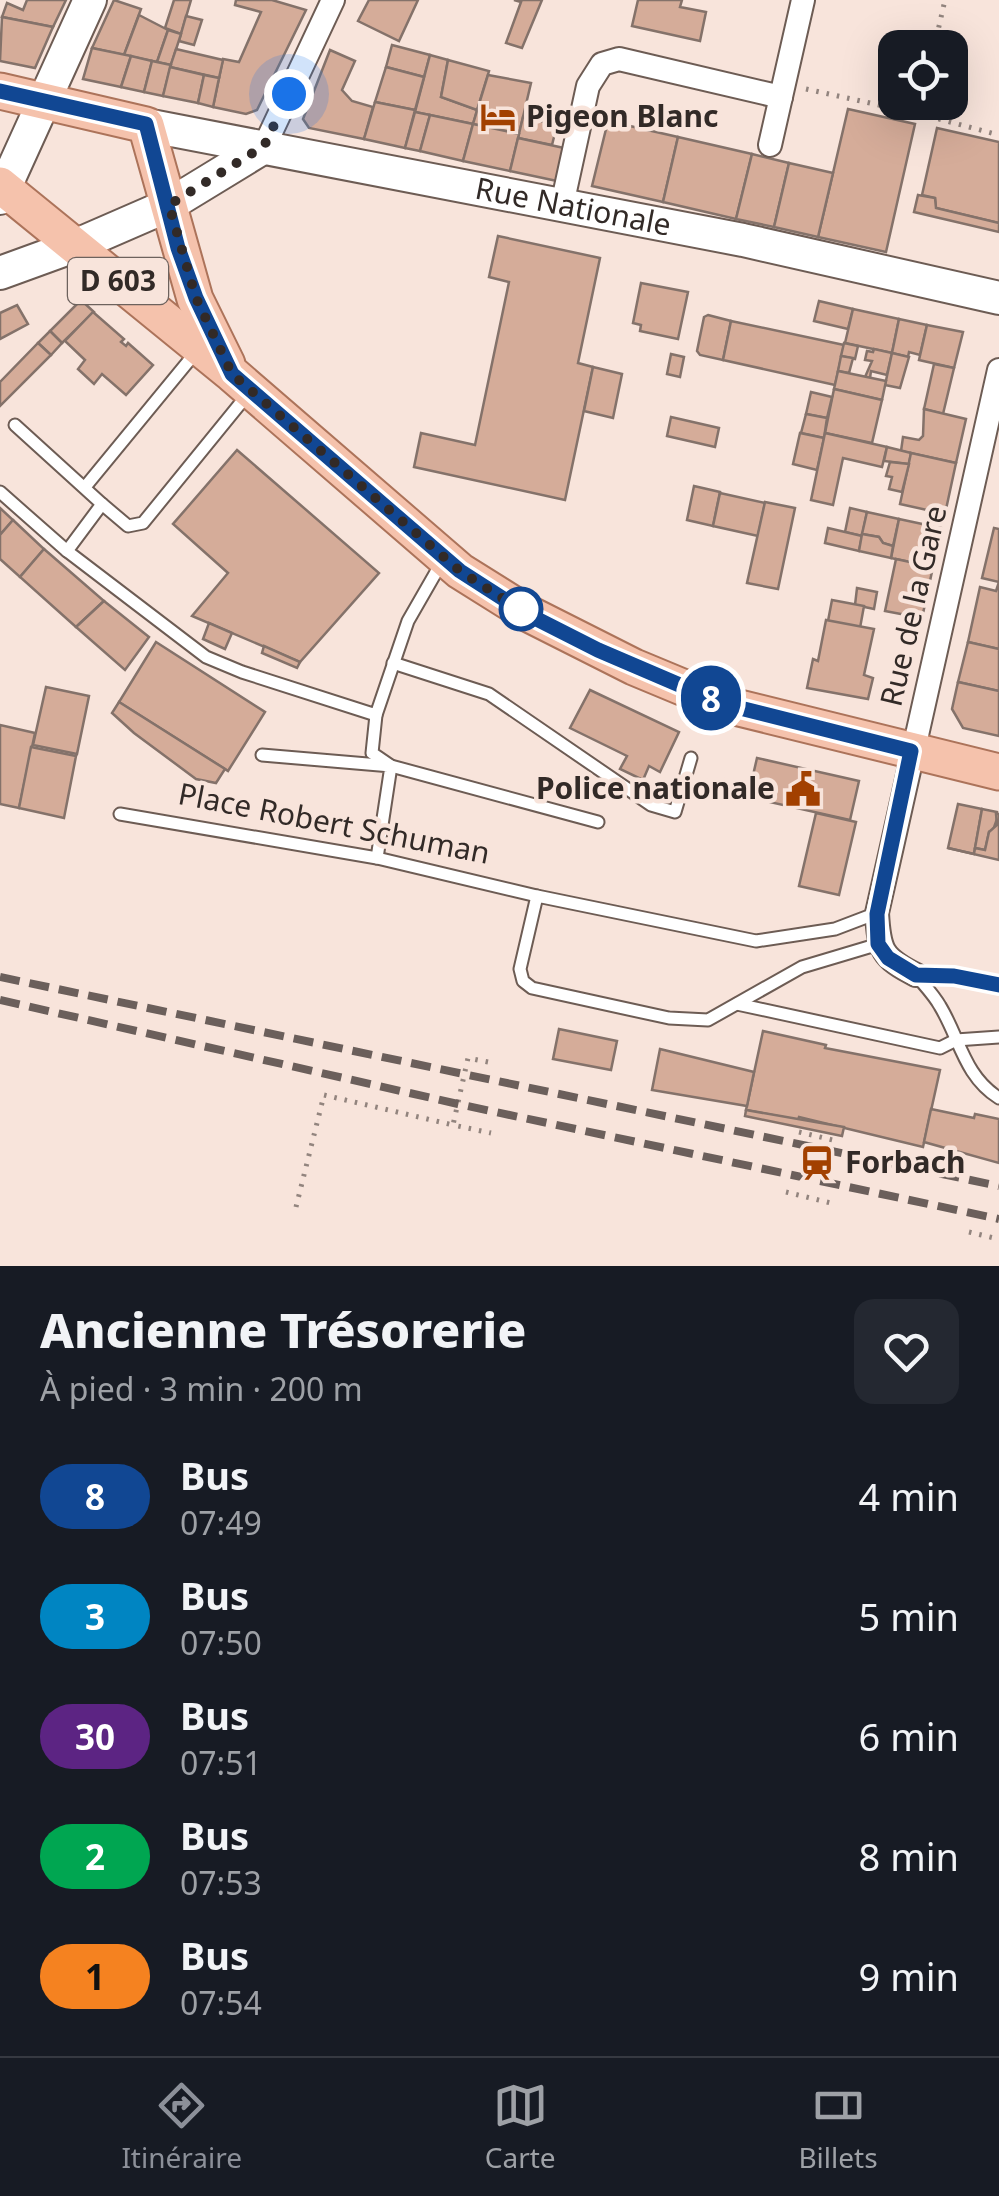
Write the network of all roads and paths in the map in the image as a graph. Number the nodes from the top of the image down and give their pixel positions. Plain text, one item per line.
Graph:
1 (90, 0) edge
2 (333, 0) edge
3 (804, 0) edge
4 (945, 0) edge
5 (938, 30) edge
6 (0, 90) edge
7 (782, 90) junction
8 (44, 99) junction
9 (878, 107) edge
10 (943, 120) edge
11 (146, 124) junction
12 (999, 135) edge
13 (264, 146) junction
14 (770, 146) dead end
15 (2, 190) edge
16 (169, 205) junction
17 (562, 205) junction
18 (77, 246) junction
19 (0, 274) edge
20 (999, 298) edge
21 (200, 347) junction
22 (999, 370) edge
23 (242, 382) junction
24 (15, 424) dead end
25 (84, 488) junction
26 (0, 492) edge
27 (102, 504) junction
28 (66, 552) junction
29 (444, 558) junction
30 (393, 664) junction
31 (376, 715) junction
32 (911, 751) junction
33 (262, 755) dead end
34 (691, 758) dead end
35 (391, 766) junction
36 (999, 772) edge
37 (120, 814) dead end
38 (598, 822) dead end
39 (378, 858) junction
40 (537, 896) junction
41 (877, 914) junction
42 (878, 944) junction
43 (916, 975) junction
44 (999, 985) edge
45 (737, 1004) junction
46 (999, 1037) edge
47 (956, 1040) junction
48 (488, 1062) dead end
49 (999, 1098) edge
50 (454, 1125) junction
51 (800, 1132) dead end
52 (491, 1134) dead end
53 (837, 1140) dead end
54 (786, 1192) dead end
55 (831, 1202) dead end
56 (296, 1206) dead end
57 (969, 1232) dead end
58 (998, 1239) edge

1 - 8 main road
2 - 13 street
3 - 7 street
4 - 5 path
6 - 8 main road, Rue Nationale
7 - 9 path
7 - 14 street
7 - 17 street
8 - 11 main road, Rue Nationale
8 - 15 main road
10 - 12 path
11 - 13 main road, Rue Nationale
11 - 16 main road, D 603
13 - 16 main road
13 - 17 main road, Rue Nationale
15 - 18 main road, D 603
16 - 18 main road
16 - 23 main road, D 603
17 - 20 main road, Rue Nationale
18 - 19 main road
18 - 21 main road, D 603
21 - 23 main road, D 603
21 - 25 lane
22 - 32 street, Rue de la Gare
23 - 27 lane
23 - 29 main road, D 603
24 - 25 lane
25 - 27 lane
26 - 28 lane
27 - 28 lane
28 - 31 lane
29 - 30 lane
29 - 32 main road, D 603
30 - 31 lane
30 - 34 lane
31 - 35 lane
32 - 36 main road, D 603
32 - 41 street, Rue de la Gare
33 - 35 lane
35 - 38 lane
35 - 39 lane
37 - 39 lane, Place Robert Schuman
39 - 40 lane, Place Robert Schuman
40 - 41 lane, Place Robert Schuman
40 - 45 lane
41 - 42 street
42 - 43 street
42 - 45 lane
43 - 44 lane
43 - 47 lane
45 - 47 lane
46 - 47 lane
47 - 49 lane
48 - 50 path
50 - 52 path
50 - 56 path
51 - 53 path
54 - 55 path
57 - 58 path

